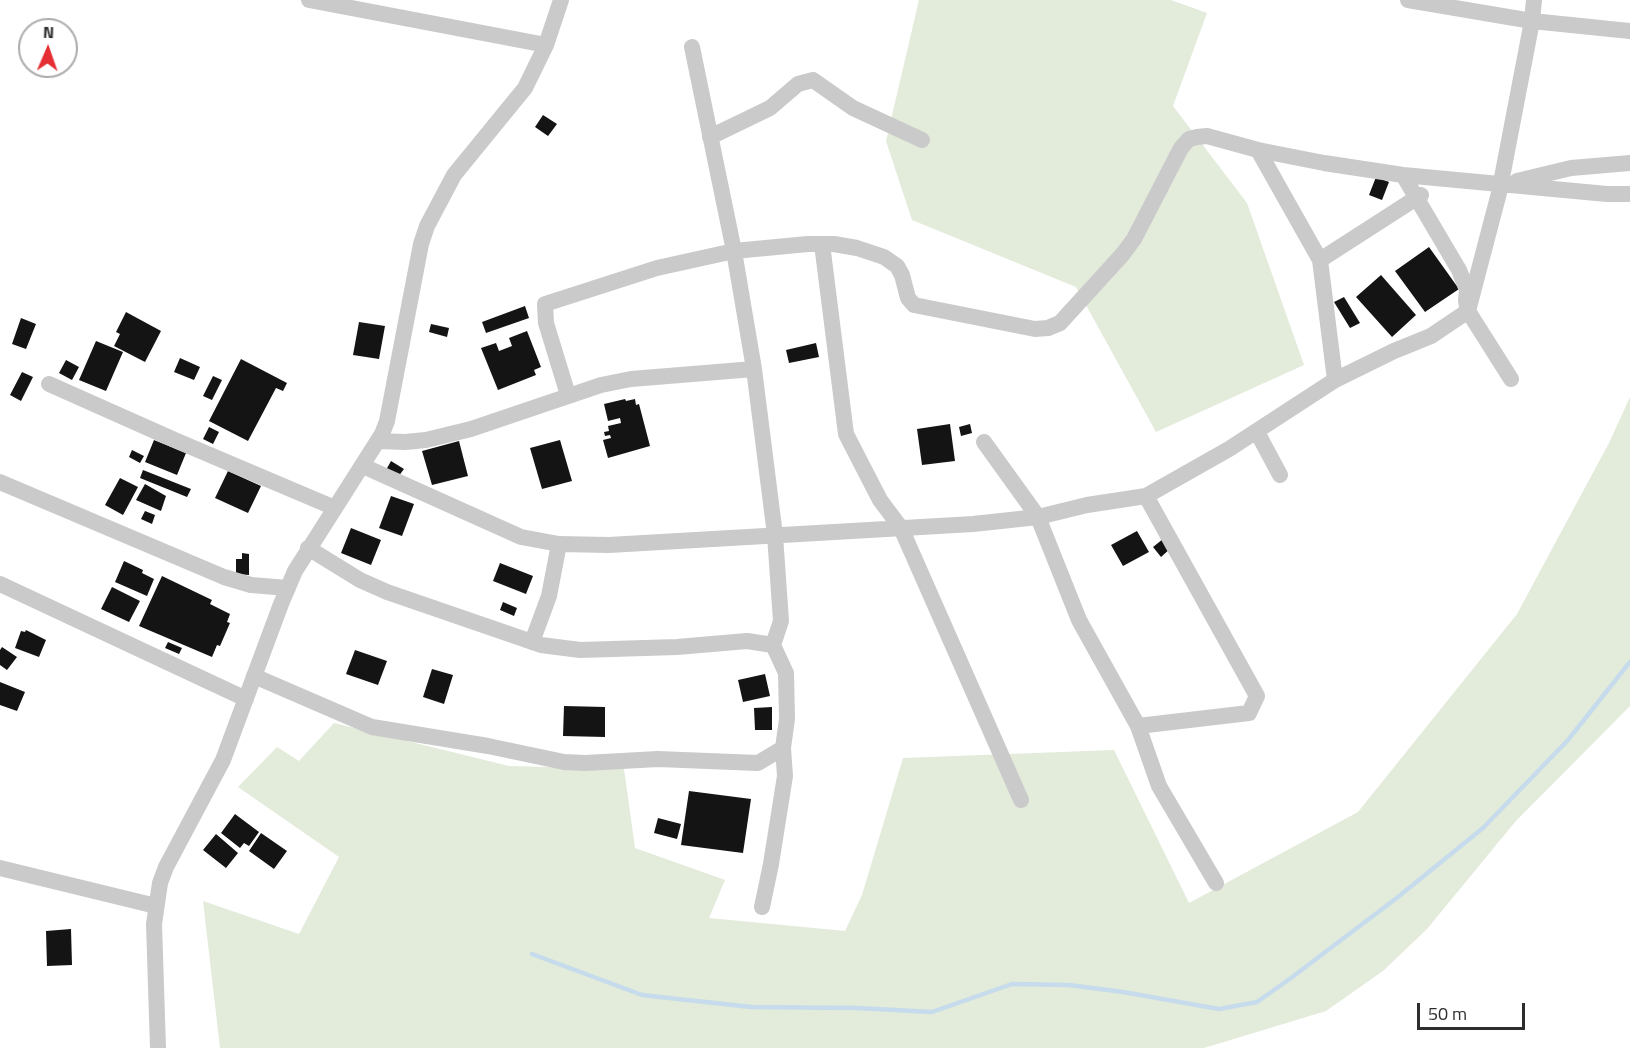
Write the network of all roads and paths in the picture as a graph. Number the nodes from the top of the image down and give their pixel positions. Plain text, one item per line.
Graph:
1 (309, 0) edge
2 (561, 0) edge
3 (1408, 0) edge
4 (1534, 0) edge
5 (1532, 21) junction
6 (1630, 31) edge
7 (546, 45) junction
8 (692, 47) dead end
9 (710, 137) junction
10 (922, 140) dead end
11 (1258, 150) junction
12 (1630, 163) edge
13 (1403, 175) junction
14 (1501, 184) junction
15 (1630, 194) edge
16 (1418, 196) junction
17 (822, 244) junction
18 (734, 251) junction
19 (1320, 260) junction
20 (1468, 310) junction
21 (754, 369) junction
22 (1511, 379) dead end
23 (1335, 380) junction
24 (49, 384) dead end
25 (568, 395) junction
26 (1257, 432) junction
27 (379, 441) junction
28 (984, 442) dead end
29 (363, 466) junction
30 (1280, 475) dead end
31 (0, 482) edge
32 (1146, 496) junction
33 (335, 508) junction
34 (1038, 517) junction
35 (901, 528) junction
36 (776, 535) junction
37 (559, 544) junction
38 (308, 548) junction
39 (0, 584) edge
40 (288, 588) junction
41 (532, 642) junction
42 (773, 645) junction
43 (254, 676) junction
44 (246, 699) junction
45 (1138, 726) junction
46 (783, 747) junction
47 (1021, 800) dead end
48 (0, 868) edge
49 (1216, 883) dead end
50 (156, 906) junction
51 (762, 907) dead end
52 (158, 1048) edge

1 - 7 street
2 - 7 street
3 - 5 street
4 - 5 street
5 - 6 street
5 - 14 street
7 - 27 street
8 - 9 street
9 - 10 street
9 - 18 street
11 - 13 street
11 - 17 street
11 - 19 street
12 - 14 street
13 - 14 street
13 - 16 street
14 - 15 street
14 - 20 street
16 - 19 street
16 - 20 street
17 - 18 street
17 - 35 street
18 - 21 street
18 - 25 street
19 - 23 street
20 - 22 street
20 - 23 street
21 - 25 street
21 - 36 street
23 - 26 street
24 - 33 street
25 - 27 street
26 - 30 street
26 - 32 street
27 - 29 street
28 - 34 street
29 - 33 street
29 - 37 street
31 - 40 street
32 - 34 street
32 - 45 street
33 - 38 street
34 - 35 street
34 - 45 street
35 - 36 street
35 - 47 street
36 - 37 street
36 - 42 street
37 - 41 street
38 - 40 street
38 - 41 street
39 - 44 street
40 - 43 street
41 - 42 street
42 - 46 street
43 - 44 street
43 - 46 street
44 - 50 street
45 - 49 street
46 - 51 street
48 - 50 street
50 - 52 street

